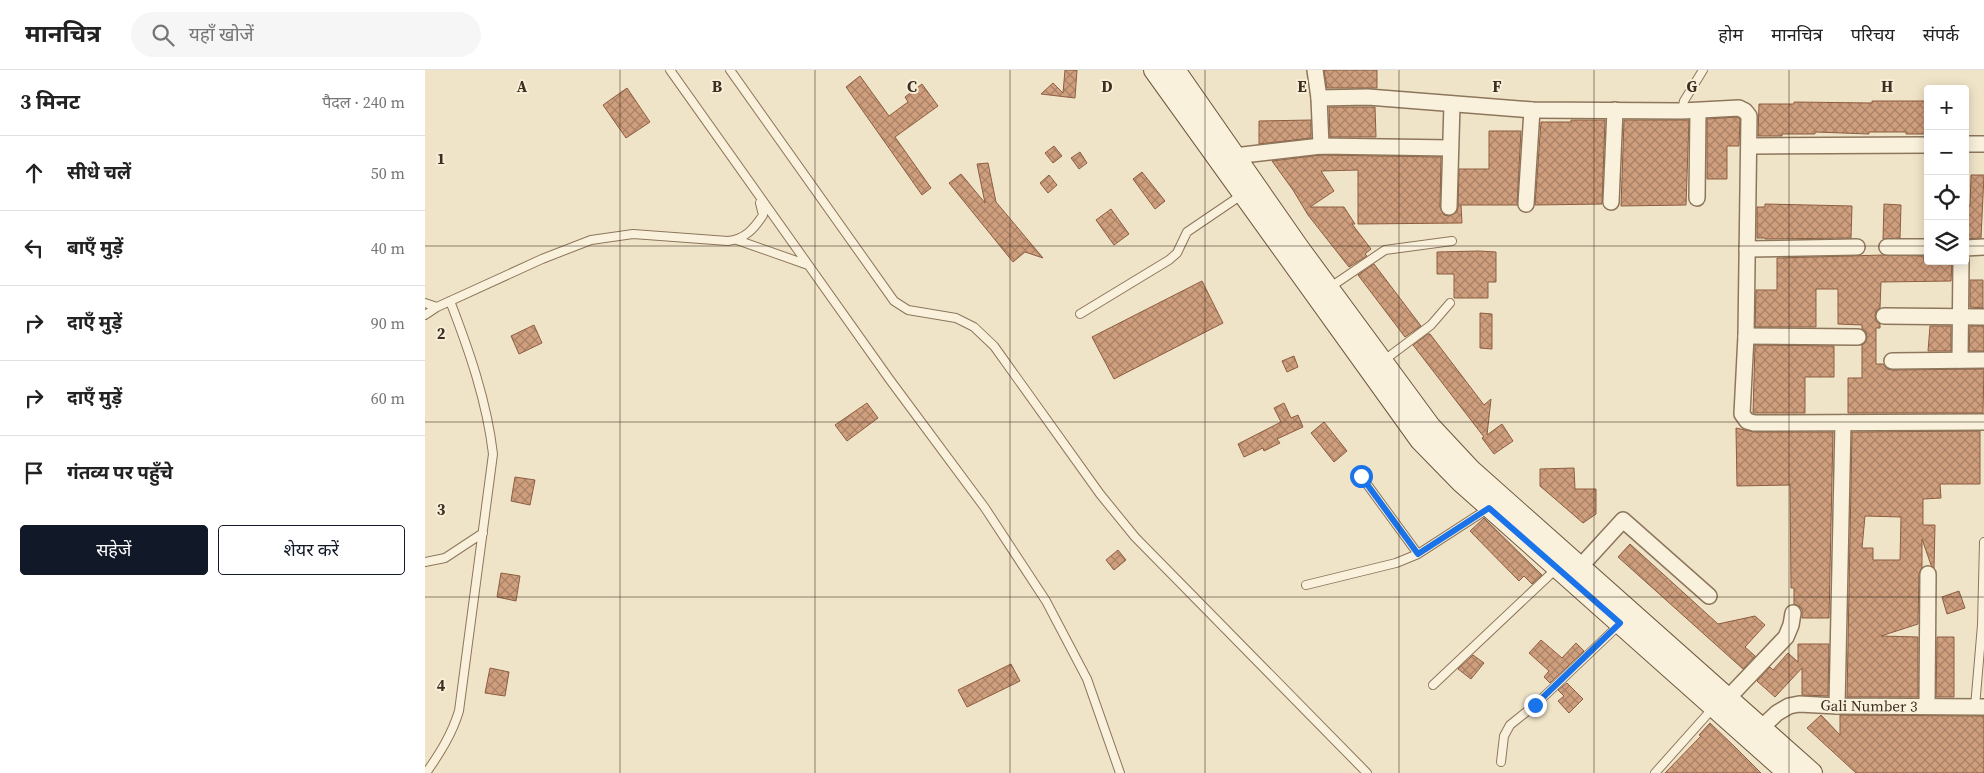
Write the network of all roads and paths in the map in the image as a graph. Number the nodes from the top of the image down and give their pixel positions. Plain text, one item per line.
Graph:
1 (670, 70) edge
2 (731, 70) edge
3 (1154, 70) edge
4 (1175, 70) edge
5 (1315, 70) edge
6 (1703, 70) edge
7 (1319, 98) junction
8 (1452, 104) junction
9 (1532, 110) junction
10 (1615, 110) junction
11 (1682, 111) junction
12 (1698, 111) junction
13 (1969, 144) edge
14 (1984, 144) edge
15 (1924, 145) edge
16 (1321, 146) junction
17 (1749, 146) junction
18 (1450, 148) junction
19 (1227, 159) junction
20 (1243, 194) junction
21 (757, 195) junction
22 (1697, 198) dead end
23 (1611, 202) dead end
24 (1526, 204) dead end
25 (1449, 207) dead end
26 (737, 240) junction
27 (1452, 241) dead end
28 (1857, 247) dead end
29 (1887, 247) dead end
30 (1924, 248) edge
31 (1969, 248) edge
32 (1984, 248) edge
33 (1747, 249) junction
34 (808, 265) junction
35 (1961, 265) edge
36 (1329, 288) junction
37 (449, 301) junction
38 (1450, 303) dead end
39 (425, 304) edge
40 (437, 307) junction
41 (1081, 314) dead end
42 (425, 315) edge
43 (1884, 316) dead end
44 (1984, 317) edge
45 (1961, 318) junction
46 (1745, 336) junction
47 (1858, 337) dead end
48 (1960, 360) junction
49 (1984, 360) edge
50 (1892, 361) dead end
51 (1383, 362) junction
52 (1984, 422) edge
53 (1843, 423) junction
54 (1361, 476) dead end
55 (1489, 508) junction
56 (483, 533) junction
57 (1984, 542) edge
58 (1418, 554) junction
59 (425, 562) edge
60 (1580, 566) junction
61 (1557, 568) junction
62 (1928, 574) dead end
63 (1306, 585) dead end
64 (1709, 596) dead end
65 (1793, 613) dead end
66 (1620, 623) junction
67 (1433, 685) dead end
68 (1721, 703) junction
69 (1837, 706) junction
70 (1927, 706) junction
71 (1980, 707) edge
72 (1761, 728) junction
73 (1501, 762) dead end
74 (426, 773) edge
75 (1120, 773) edge
76 (1367, 773) edge
77 (1655, 773) edge
78 (1788, 773) edge
79 (1812, 773) edge

1 - 21 lane
2 - 76 lane
3 - 19 main road
4 - 19 main road
5 - 7 street
6 - 11 lane
7 - 8 street
7 - 16 street
8 - 9 street
8 - 18 street
9 - 10 street
9 - 24 street
10 - 11 street
10 - 23 street
11 - 12 street
12 - 17 street
12 - 22 street
13 - 14 street
15 - 17 street
16 - 18 street
16 - 19 street
17 - 33 street
18 - 25 street
19 - 20 main road
19 - 36 main road
20 - 41 lane
20 - 55 main road
21 - 26 lane
21 - 34 lane
26 - 34 lane
26 - 37 lane
27 - 36 lane
28 - 33 street
29 - 30 street
31 - 32 street
33 - 46 street
34 - 75 lane
35 - 45 street
36 - 51 main road
37 - 40 lane
37 - 56 lane
38 - 51 lane
39 - 40 lane
40 - 42 lane
43 - 45 street
44 - 45 street
45 - 48 street
46 - 47 street
46 - 53 street
48 - 49 street
48 - 50 street
51 - 60 main road
52 - 53 street
53 - 69 street
54 - 58 lane
55 - 58 lane
55 - 61 main road
56 - 59 lane
56 - 74 lane
57 - 71 lane
58 - 63 lane
60 - 64 street
60 - 68 main road
61 - 66 main road
61 - 67 lane
62 - 70 street
65 - 68 street
66 - 68 main road
66 - 73 lane
68 - 72 main road
68 - 77 lane
68 - 78 main road
69 - 70 street, Gali Number 3
69 - 72 street, Gali Number 3
70 - 71 street, Gali Number 3
72 - 79 main road

